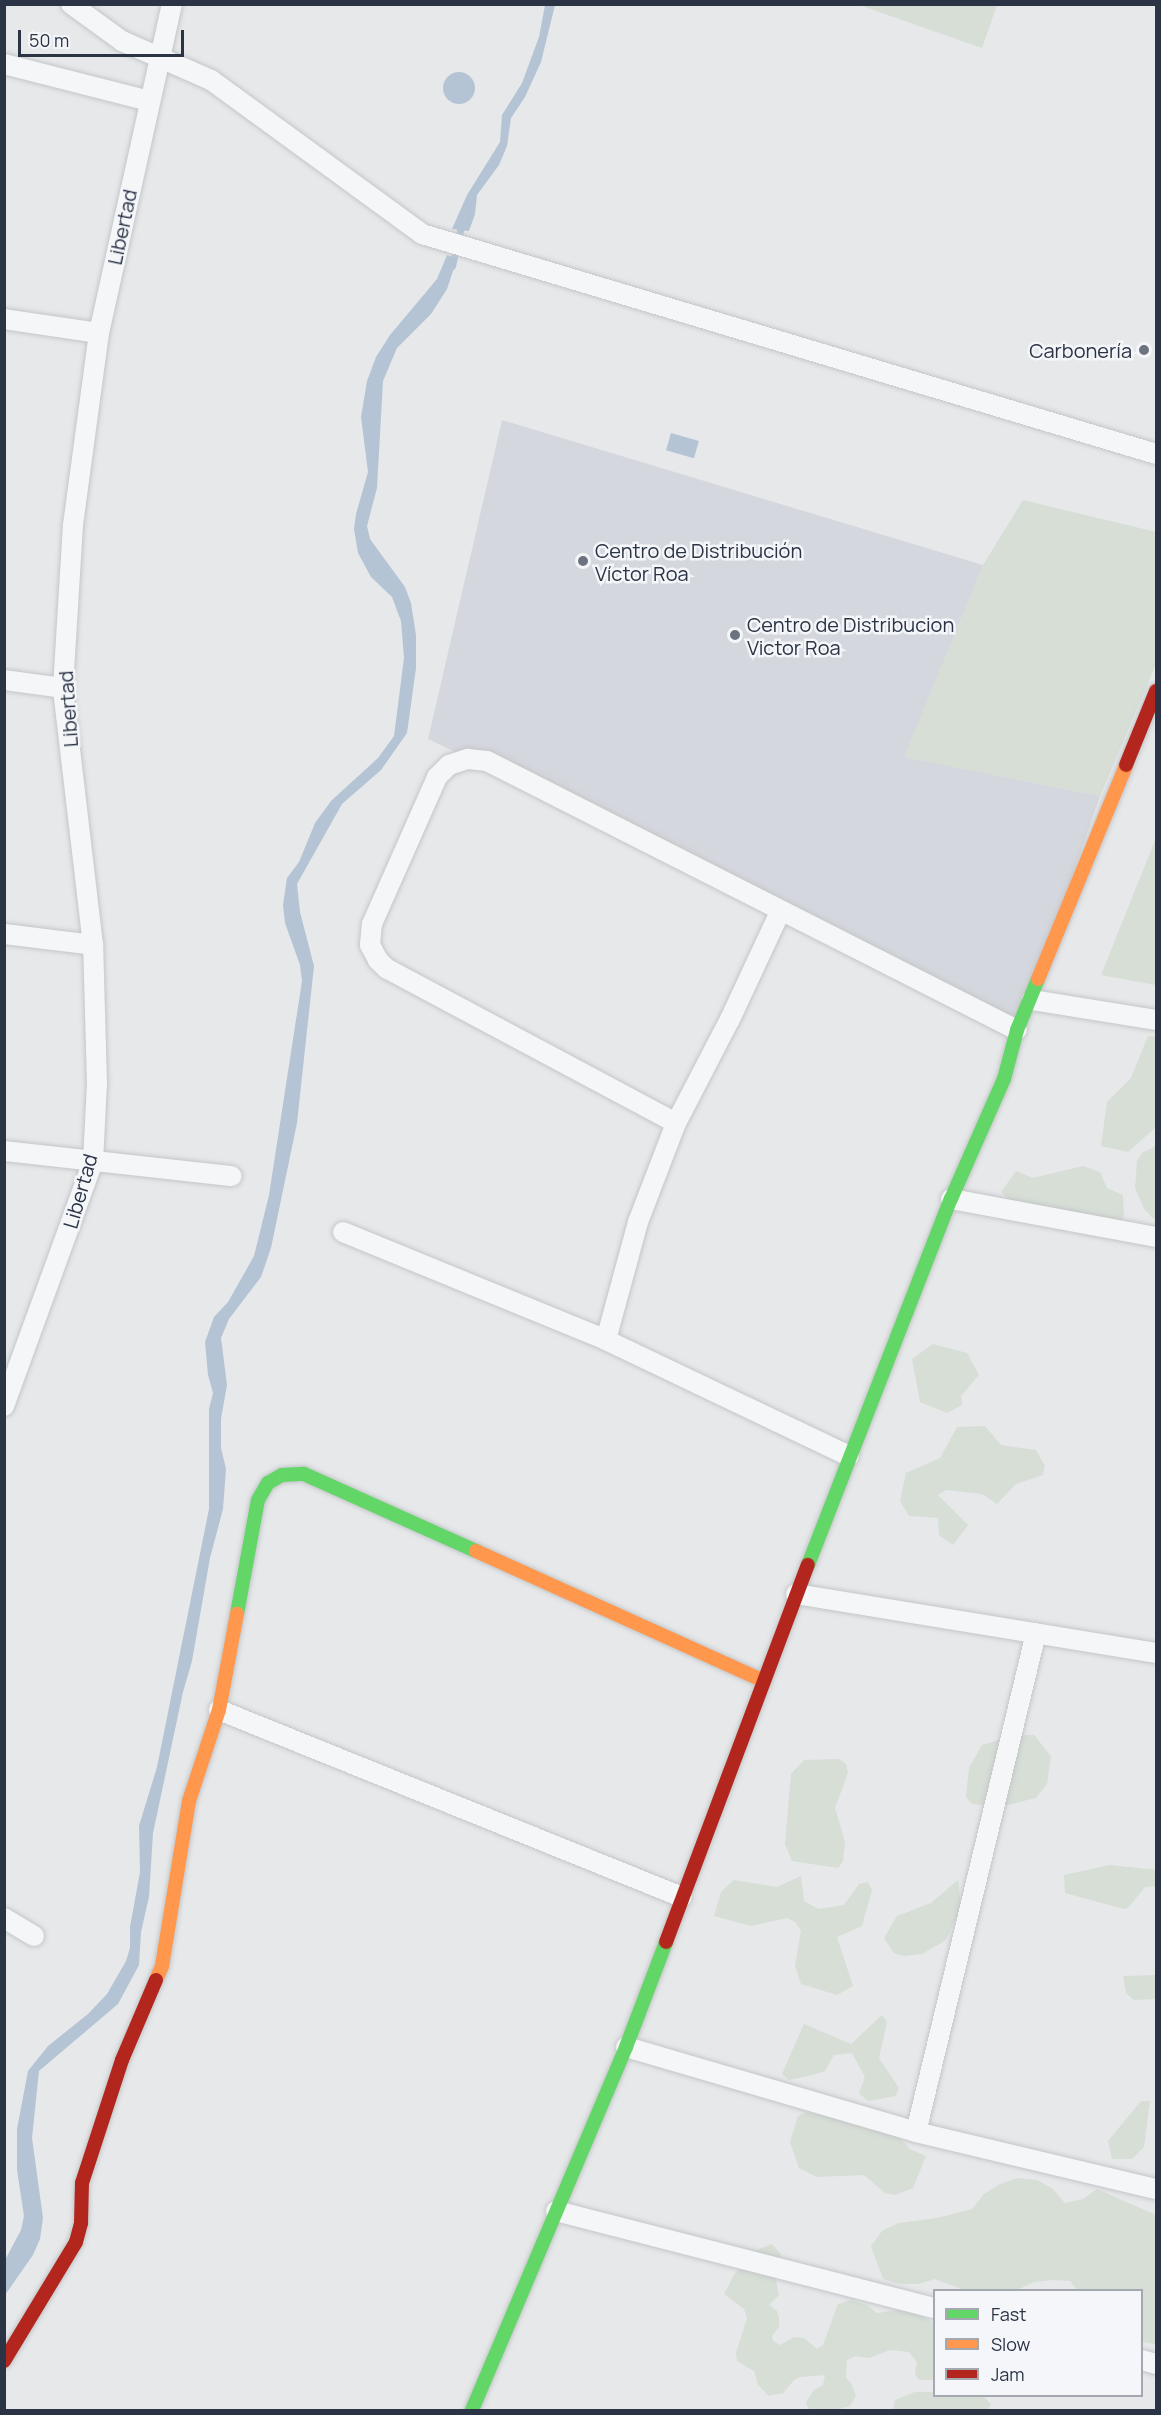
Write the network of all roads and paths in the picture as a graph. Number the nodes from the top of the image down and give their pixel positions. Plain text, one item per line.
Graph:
1 (71, 4) edge
2 (172, 4) edge
3 (160, 56) junction
4 (4, 64) edge
5 (149, 101) junction
6 (4, 319) edge
7 (99, 333) junction
8 (1156, 454) edge
9 (4, 680) edge
10 (63, 688) junction
11 (1156, 692) edge
12 (780, 912) junction
13 (4, 934) edge
14 (93, 945) junction
15 (1032, 1000) junction
16 (1156, 1020) edge
17 (1017, 1030) junction
18 (676, 1123) junction
19 (4, 1151) edge
20 (93, 1162) junction
21 (232, 1176) dead end
22 (951, 1199) junction
23 (343, 1232) dead end
24 (1156, 1237) edge
25 (606, 1340) junction
26 (4, 1406) edge
27 (849, 1456) junction
28 (796, 1594) junction
29 (1036, 1633) junction
30 (1156, 1653) edge
31 (764, 1681) junction
32 (219, 1710) junction
33 (682, 1897) junction
34 (4, 1918) edge
35 (34, 1936) dead end
36 (626, 2047) junction
37 (916, 2132) junction
38 (1156, 2188) edge
39 (556, 2211) junction
40 (933, 2308) edge
41 (4, 2361) edge
42 (472, 2410) edge

1 - 3 street
2 - 3 street, Libertad
3 - 5 street, Libertad
3 - 8 street
4 - 5 street
5 - 7 street, Libertad
6 - 7 street
7 - 10 street, Libertad
9 - 10 street
10 - 14 street, Libertad
11 - 15 main road
12 - 17 street
12 - 18 street
12 - 18 street
13 - 14 street
14 - 20 street, Libertad
15 - 16 street
15 - 17 main road
17 - 22 main road
18 - 25 street
19 - 20 street
20 - 21 street
20 - 26 street, Libertad
22 - 24 street
22 - 27 main road
23 - 25 street
25 - 27 street
27 - 28 main road
28 - 29 street
28 - 31 main road
29 - 30 street
29 - 37 street
31 - 32 main road
31 - 33 main road
32 - 33 street
32 - 41 main road
33 - 36 main road
34 - 35 street
36 - 37 street
36 - 39 main road
37 - 38 street
39 - 40 street
39 - 42 main road

